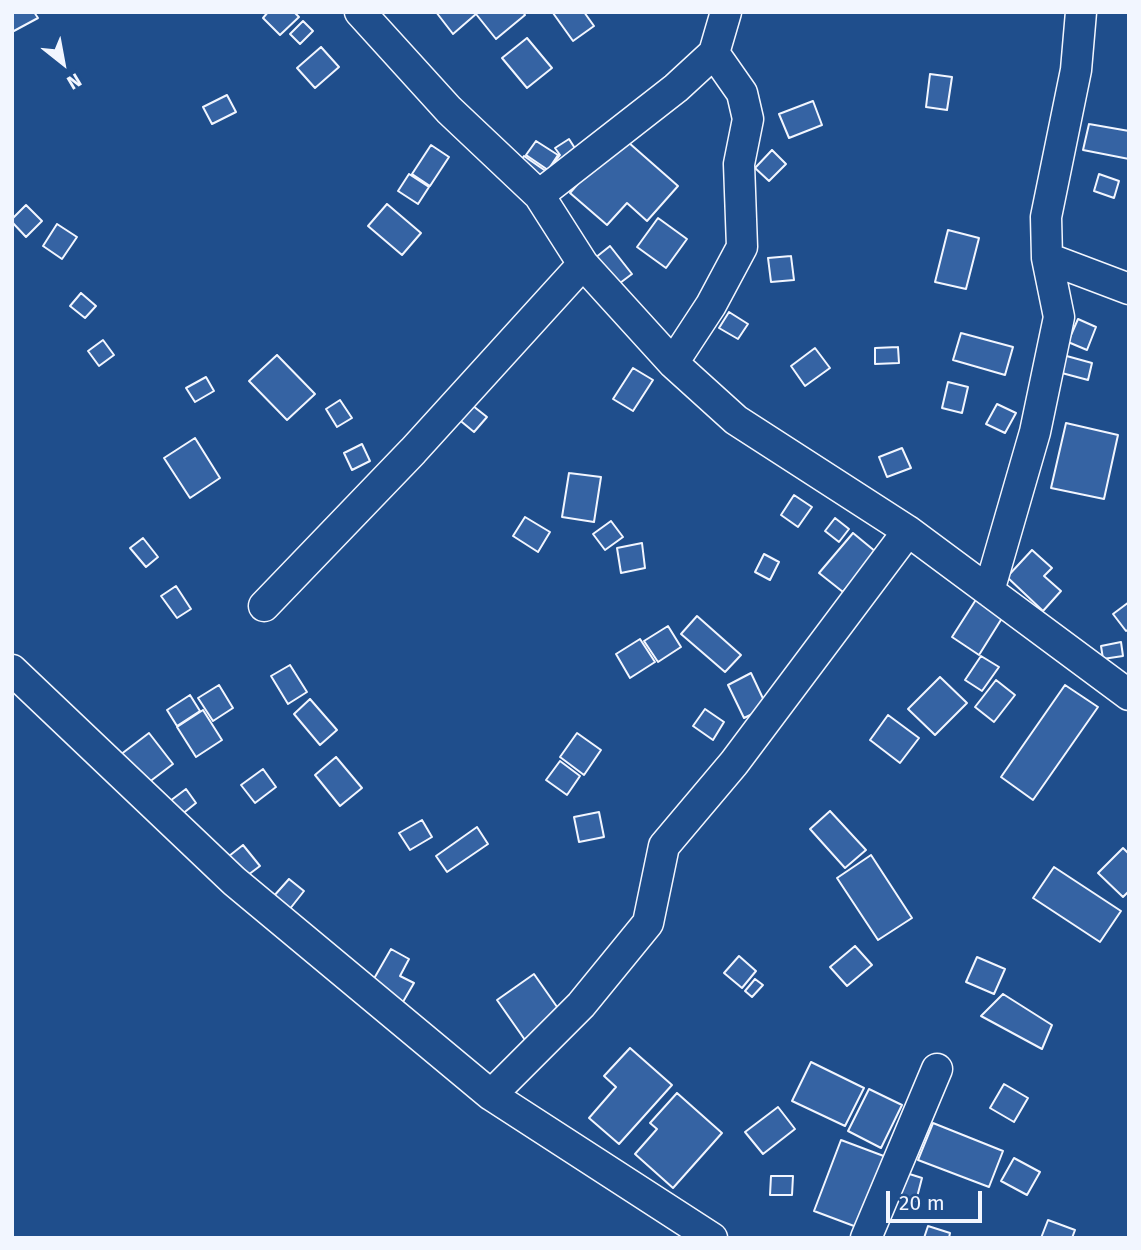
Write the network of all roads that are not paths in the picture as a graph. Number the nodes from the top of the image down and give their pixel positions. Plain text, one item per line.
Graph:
1 (726, 12) edge
2 (1081, 12) edge
3 (366, 14) edge
4 (714, 53) junction
5 (539, 195) junction
6 (1047, 258) junction
7 (583, 264) junction
8 (1129, 289) edge
9 (673, 363) junction
10 (908, 531) junction
11 (989, 592) junction
12 (264, 606) dead end
13 (12, 670) edge
14 (1129, 695) edge
15 (937, 1069) dead end
16 (491, 1095) junction
17 (712, 1238) edge
18 (866, 1238) edge

1 - 4 street
2 - 6 street
3 - 5 street
4 - 5 street
4 - 9 street
5 - 7 street
6 - 8 street
6 - 11 street
7 - 9 street
7 - 12 street
9 - 10 street
10 - 11 street
10 - 16 street
11 - 14 street
13 - 16 street
15 - 18 street
16 - 17 street

